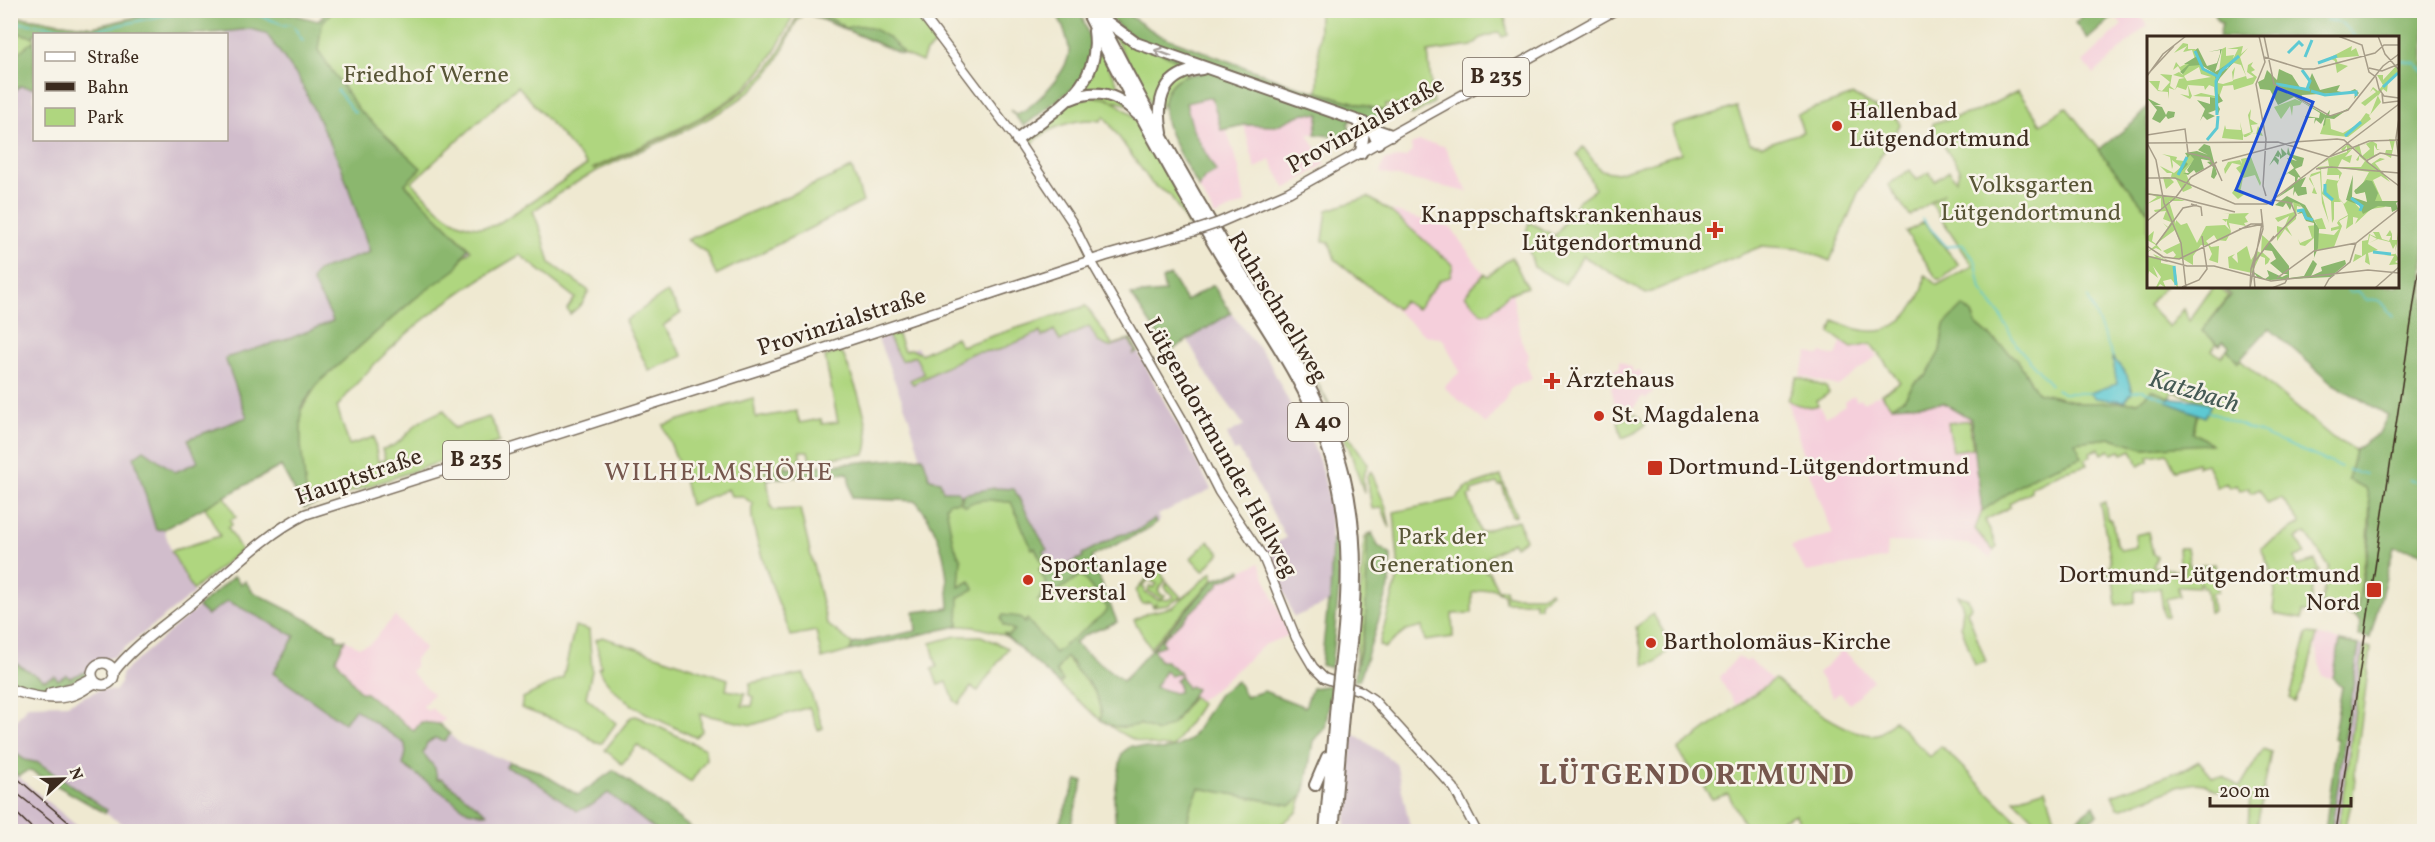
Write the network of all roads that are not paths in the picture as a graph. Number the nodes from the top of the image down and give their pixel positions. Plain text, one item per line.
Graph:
1 (919, 10) edge
2 (1615, 10) edge
3 (1091, 12) edge
4 (1205, 68) junction
5 (1062, 103) junction
6 (1147, 128) junction
7 (1367, 130) junction
8 (1391, 135) junction
9 (1017, 140) junction
10 (1376, 144) junction
11 (1168, 148) junction
12 (1361, 153) junction
13 (1093, 263) junction
14 (659, 401) joint
15 (111, 669) junction
16 (1344, 669) junction
17 (94, 679) junction
18 (10, 688) edge
19 (1340, 704) junction
20 (1332, 736) junction
21 (1315, 785) dead end
22 (1325, 831) edge
23 (1334, 831) edge
24 (1477, 831) edge

1 - 9 main road, Lütgendortmunder Hellweg
2 - 8 main road, Provinzialstraße / B 235
4 -> 3 highway
3 - 5 highway
3 - 6 highway, Ruhrschnellweg / A 40
3 - 11 highway, Ruhrschnellweg / A 40
4 - 7 highway
4 - 11 highway
5 - 6 highway
5 - 9 highway
6 - 16 highway, Ruhrschnellweg / A 40
7 - 8 highway
7 - 10 highway
7 - 12 highway
8 - 10 main road, Provinzialstraße / B 235
9 - 13 main road, Lütgendortmunder Hellweg
10 - 12 main road, Provinzialstraße / B 235
11 - 16 highway, Ruhrschnellweg / A 40
12 - 13 main road, Provinzialstraße / B 235, bridge
13 - 14 main road, Provinzialstraße / B 235
13 - 24 main road, Lütgendortmunder Hellweg
14 - 15 main road, Hauptstraße / B 235
15 - 17 main road, Hauptstraße / B 235
15 - 17 main road, Hauptstraße / B 235
16 - 19 highway, Ruhrschnellweg / A 40, bridge
17 - 18 main road, Hauptstraße / B 235
19 - 20 highway, Ruhrschnellweg / A 40
19 - 23 highway, Ruhrschnellweg / A 40
20 - 21 highway
20 - 22 highway, Ruhrschnellweg / A 40

